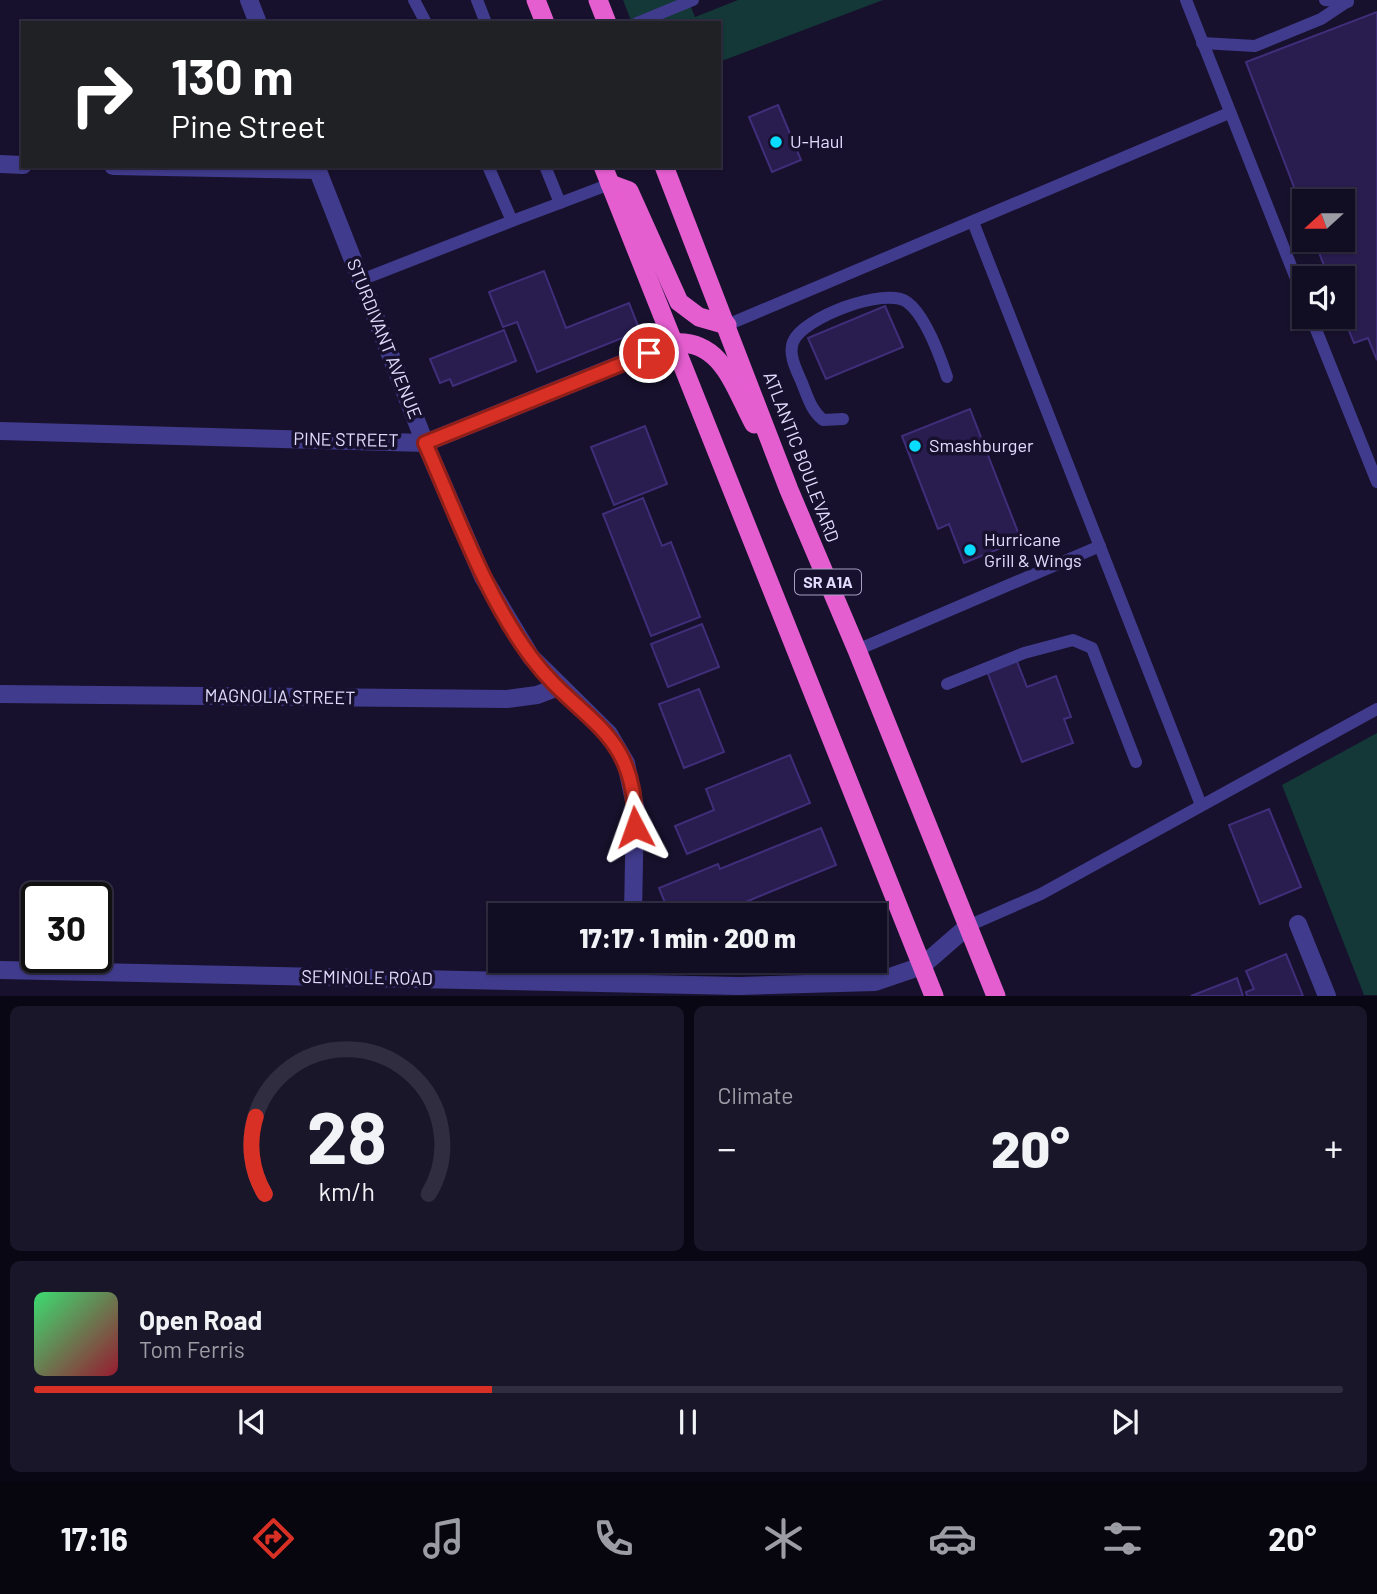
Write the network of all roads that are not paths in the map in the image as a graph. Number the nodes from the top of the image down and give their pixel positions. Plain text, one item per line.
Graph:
1 (249, 0) edge
2 (414, 0) edge
3 (477, 0) edge
4 (536, 0) edge
5 (598, 0) edge
6 (693, 0) edge
7 (1186, 0) edge
8 (1325, 0) edge
9 (1348, 2) edge
10 (257, 21) edge
11 (425, 21) edge
12 (485, 21) edge
13 (544, 21) edge
14 (606, 21) edge
15 (642, 21) edge
16 (1202, 43) junction
17 (1229, 113) junction
18 (0, 164) edge
19 (21, 164) edge
20 (317, 168) edge
21 (489, 168) edge
22 (546, 168) edge
23 (665, 168) edge
24 (606, 175) edge
25 (560, 203) junction
26 (512, 221) junction
27 (973, 222) junction
28 (1292, 269) edge
29 (361, 280) junction
30 (727, 325) junction
31 (1316, 329) edge
32 (673, 343) junction
33 (947, 377) dead end
34 (844, 419) dead end
35 (0, 431) edge
36 (425, 443) junction
37 (1377, 482) edge
38 (789, 490) junction
39 (1100, 546) junction
40 (858, 650) junction
41 (947, 684) dead end
42 (558, 687) junction
43 (0, 694) edge
44 (1377, 709) edge
45 (1136, 762) dead end
46 (1201, 805) junction
47 (633, 903) edge
48 (1298, 924) dead end
49 (968, 926) junction
50 (922, 966) junction
51 (0, 970) edge
52 (632, 973) edge
53 (632, 983) junction
54 (739, 991) edge
55 (934, 996) edge
56 (996, 996) edge
57 (1327, 996) edge

1 - 10 street
2 - 11 lane
3 - 12 lane
4 - 13 highway
5 - 14 highway
6 - 15 lane
7 - 16 lane
8 - 9 lane
9 - 16 lane
16 - 17 lane
17 - 27 lane
17 - 28 lane
18 - 19 street
20 - 29 street, STURDIVANT AVENUE
21 - 26 lane
22 - 25 lane
23 - 30 highway, ATLANTIC BOULEVARD / SR A1A
24 - 25 lane
24 - 30 highway
24 - 32 highway, SR A1A
25 - 26 lane
26 - 29 lane
27 - 30 lane
27 - 39 lane
29 - 36 street, STURDIVANT AVENUE
30 - 38 highway, ATLANTIC BOULEVARD / SR A1A
31 - 37 lane
32 - 36 street, PINE STREET
32 - 38 highway
32 - 50 highway, SR A1A
33 - 34 lane
35 - 36 street, PINE STREET
36 - 42 street, STURDIVANT AVENUE
38 - 40 highway, ATLANTIC BOULEVARD / SR A1A
39 - 40 lane
39 - 46 lane
40 - 49 highway, ATLANTIC BOULEVARD / SR A1A
41 - 45 lane
42 - 43 street, MAGNOLIA STREET
42 - 47 street, STURDIVANT AVENUE
44 - 46 lane
46 - 49 lane
48 - 57 street
49 - 50 street, SEMINOLE ROAD
49 - 56 highway, ATLANTIC BOULEVARD / SR A1A
50 - 54 street, SEMINOLE ROAD
50 - 55 highway, SR A1A
51 - 53 street, SEMINOLE ROAD
52 - 53 street
53 - 54 street, SEMINOLE ROAD

